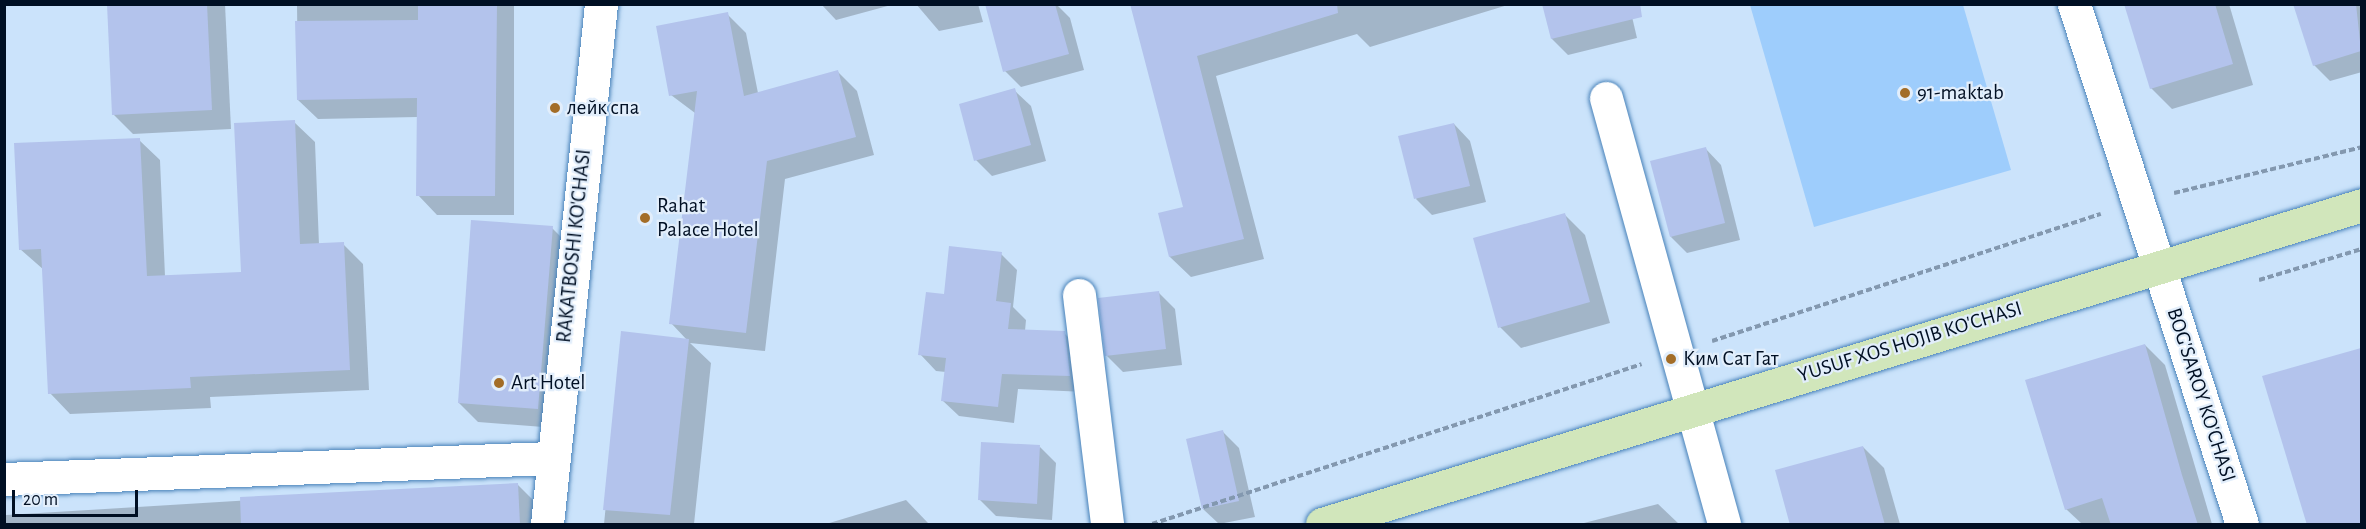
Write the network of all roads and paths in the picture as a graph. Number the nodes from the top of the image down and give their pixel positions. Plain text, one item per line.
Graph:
1 (601, 4) edge
2 (2074, 4) edge
3 (1606, 98) dead end
4 (2361, 147) edge
5 (2138, 201) junction
6 (2361, 205) edge
7 (2159, 266) junction
8 (1079, 295) dead end
9 (1708, 342) dead end
10 (1651, 361) dead end
11 (1693, 409) junction
12 (551, 458) junction
13 (4, 479) edge
14 (547, 525) edge
15 (1107, 525) edge
16 (1152, 525) edge
17 (1322, 525) edge
18 (1724, 525) edge
19 (2242, 525) edge

1 - 12 street, RAKATBOSHI KO'CHASI
2 - 5 street, BOG'SAROY KO'CHASI
3 - 11 street
4 - 5 path
5 - 7 street, BOG'SAROY KO'CHASI
5 - 9 path
6 - 7 main road, YUSUF XOS HOJIB KO'CHASI
7 - 11 main road, YUSUF XOS HOJIB KO'CHASI
7 - 19 street, BOG'SAROY KO'CHASI
8 - 15 street
10 - 16 path
11 - 17 main road, YUSUF XOS HOJIB KO'CHASI
11 - 18 street
12 - 13 street
12 - 14 street, RAKATBOSHI KO'CHASI

